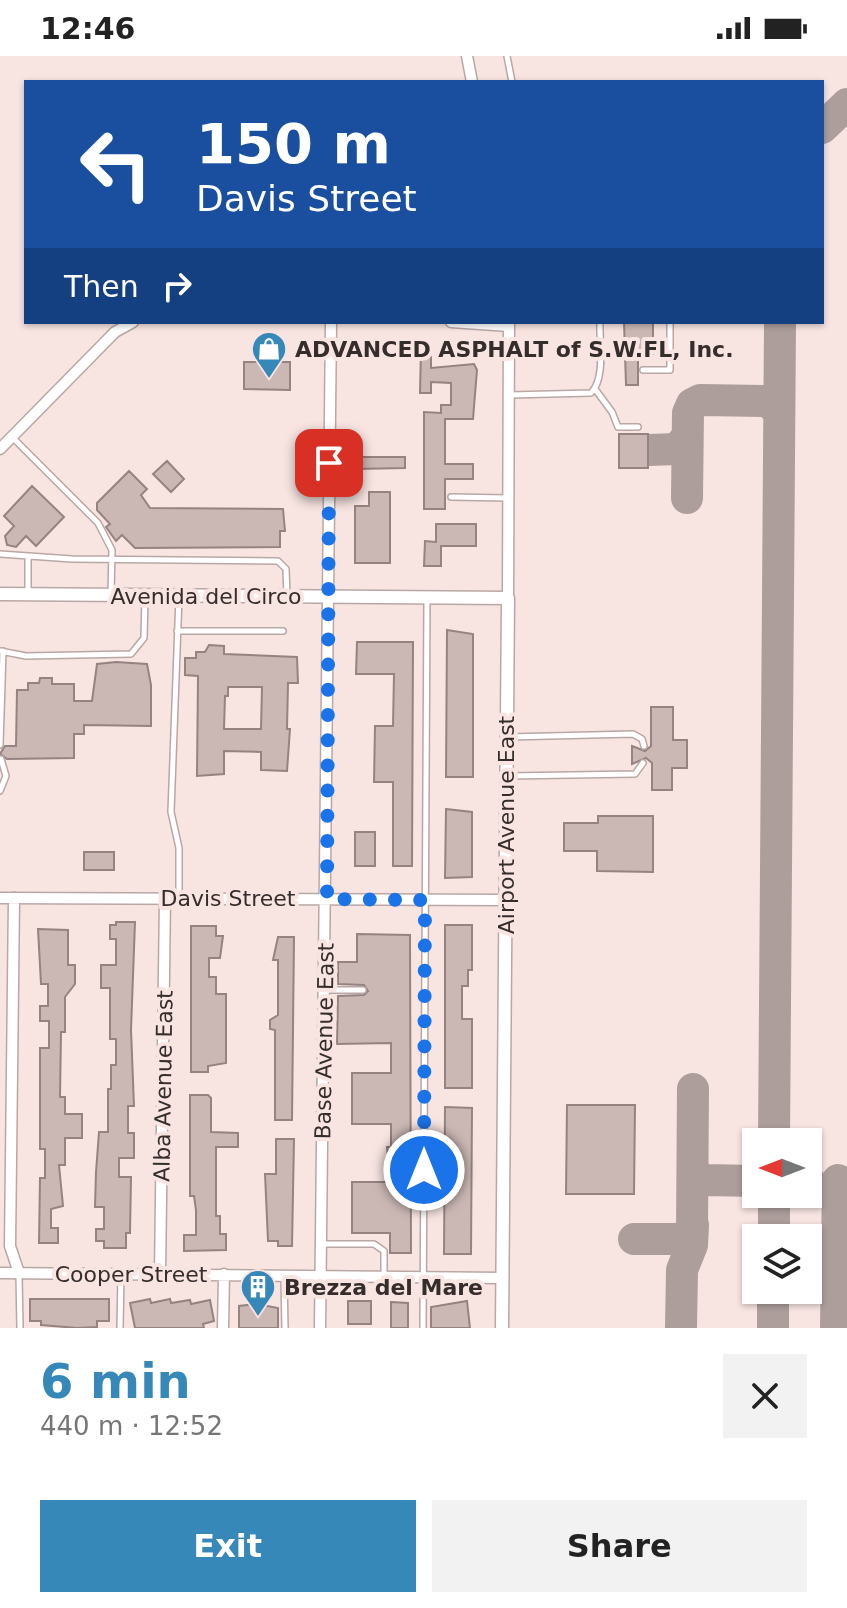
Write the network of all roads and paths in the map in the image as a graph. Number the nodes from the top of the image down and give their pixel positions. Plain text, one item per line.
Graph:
1 (467, 56) edge
2 (507, 56) edge
3 (472, 80) edge
4 (512, 80) edge
5 (129, 324) edge
6 (331, 324) edge
7 (509, 324) edge
8 (600, 324) edge
9 (670, 324) edge
10 (643, 370) dead end
11 (595, 389) junction
12 (509, 395) junction
13 (638, 427) dead end
14 (12, 437) junction
15 (0, 449) edge
16 (451, 497) dead end
17 (508, 498) junction
18 (0, 554) edge
19 (28, 556) junction
20 (112, 558) junction
21 (0, 594) edge
22 (28, 595) junction
23 (111, 595) junction
24 (145, 596) junction
25 (179, 596) junction
26 (287, 597) junction
27 (327, 597) junction
28 (427, 598) junction
29 (508, 598) junction
30 (177, 631) junction
31 (283, 631) dead end
32 (2, 651) edge
33 (506, 737) junction
34 (0, 745) edge
35 (644, 746) dead end
36 (1, 759) edge
37 (643, 763) dead end
38 (506, 776) junction
39 (0, 791) edge
40 (0, 898) edge
41 (14, 898) junction
42 (165, 898) junction
43 (179, 898) junction
44 (327, 899) junction
45 (425, 900) junction
46 (505, 900) junction
47 (325, 990) junction
48 (363, 990) dead end
49 (321, 1244) junction
50 (0, 1273) edge
51 (19, 1273) junction
52 (121, 1274) junction
53 (160, 1274) junction
54 (224, 1274) junction
55 (284, 1275) junction
56 (321, 1276) junction
57 (384, 1276) junction
58 (423, 1276) junction
59 (502, 1278) junction
60 (20, 1328) edge
61 (120, 1328) edge
62 (223, 1328) edge
63 (285, 1328) edge
64 (320, 1328) edge
65 (423, 1328) edge
66 (502, 1328) edge

1 - 3 street
2 - 4 lane
5 - 14 street
6 - 27 street, Base Avenue East
7 - 12 street, Airport Avenue East
8 - 11 lane
9 - 10 lane
11 - 12 lane
11 - 13 lane
12 - 17 street, Airport Avenue East
14 - 15 street
14 - 20 lane
16 - 17 lane
17 - 29 street, Airport Avenue East
18 - 19 lane
19 - 20 lane
19 - 22 lane
20 - 23 lane
20 - 26 lane
21 - 22 street, Avenida del Circo
22 - 23 street, Avenida del Circo
23 - 24 street, Avenida del Circo
24 - 25 street, Avenida del Circo
24 - 32 lane
25 - 26 street, Avenida del Circo
25 - 30 lane
26 - 27 street, Avenida del Circo
27 - 28 street, Avenida del Circo
27 - 44 street, Base Avenue East
28 - 29 street, Avenida del Circo
28 - 45 lane
29 - 33 street, Airport Avenue East
30 - 31 lane
30 - 43 lane
32 - 34 lane
33 - 35 lane
33 - 38 street, Airport Avenue East
36 - 39 lane
37 - 38 lane
38 - 46 street, Airport Avenue East
40 - 41 street, Davis Street
41 - 42 street, Davis Street
41 - 51 street
42 - 43 street, Davis Street
42 - 53 street, Alba Avenue East
43 - 44 street, Davis Street
44 - 45 street, Davis Street
44 - 47 street, Base Avenue East
45 - 46 street, Davis Street
45 - 58 lane
46 - 59 street, Airport Avenue East
47 - 48 lane
47 - 49 street, Base Avenue East
49 - 56 street, Base Avenue East
49 - 57 lane
50 - 51 street, Cooper Street
51 - 52 street, Cooper Street
51 - 60 lane
52 - 53 street, Cooper Street
52 - 61 lane
53 - 54 street, Cooper Street
54 - 55 street, Cooper Street
54 - 62 street
55 - 56 street, Cooper Street
55 - 63 lane
56 - 57 street, Cooper Street
56 - 64 street, Base Avenue East
57 - 58 street, Cooper Street
58 - 59 street, Cooper Street
58 - 65 lane
59 - 66 street, Airport Avenue East

